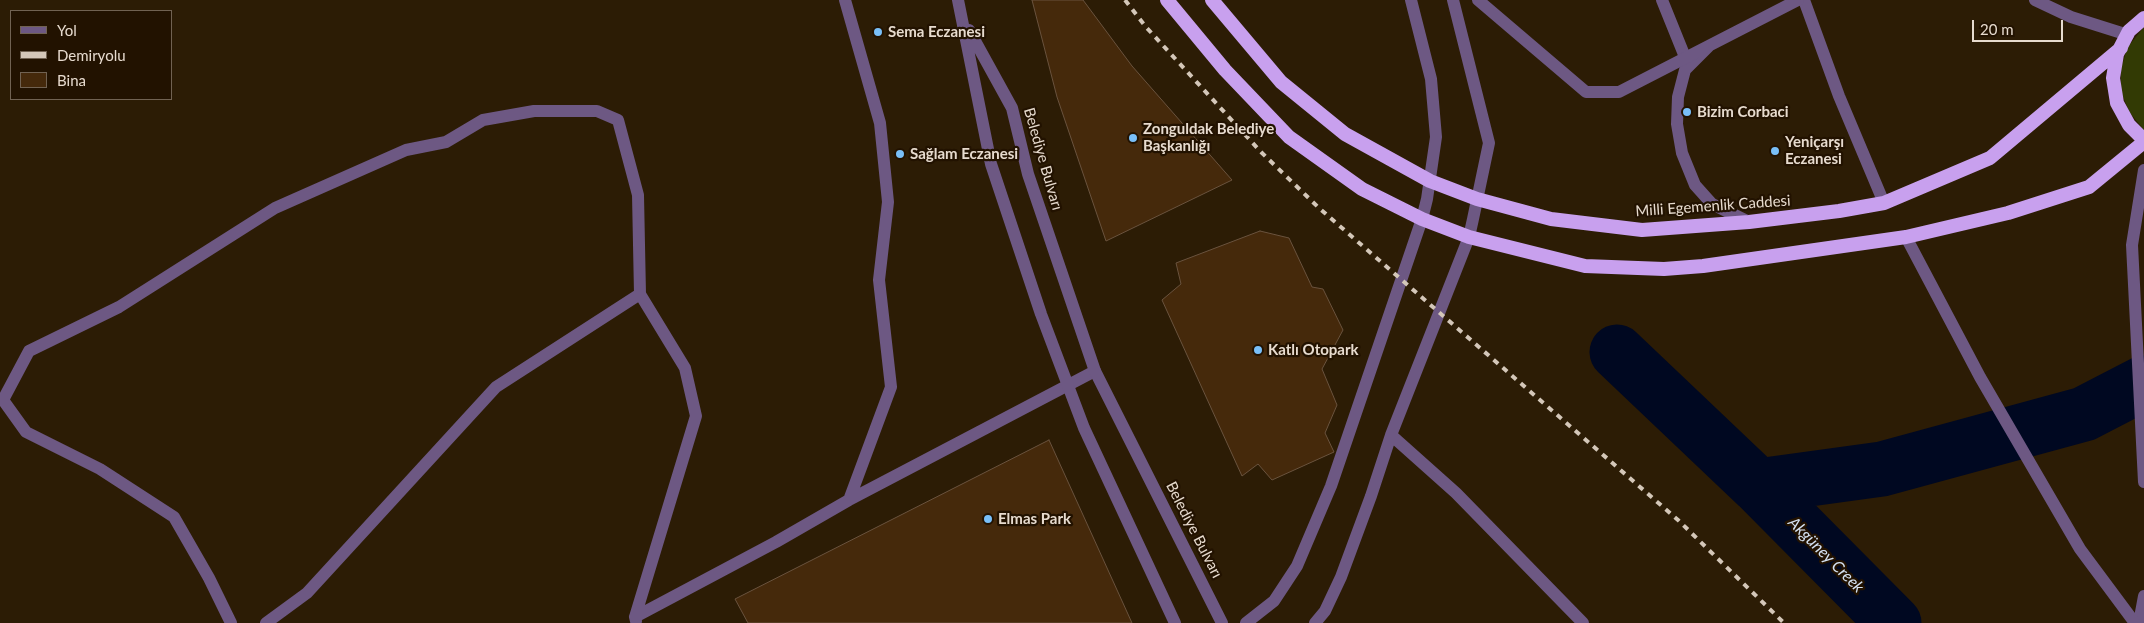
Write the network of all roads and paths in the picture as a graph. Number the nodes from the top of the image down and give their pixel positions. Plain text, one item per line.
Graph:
1 (845, 0) edge
2 (958, 0) edge
3 (1168, 0) edge
4 (1212, 0) edge
5 (1411, 0) edge
6 (1453, 0) edge
7 (1478, 0) edge
8 (1662, 0) edge
9 (1798, 0) edge
10 (1804, 0) edge
11 (2035, 0) edge
12 (2144, 18) edge
13 (963, 20) junction
14 (2128, 35) junction
15 (1713, 42) junction
16 (2121, 48) junction
17 (1686, 57) junction
18 (2144, 141) edge
19 (2144, 170) edge
20 (1430, 181) junction
21 (1477, 199) junction
22 (1884, 203) junction
23 (1422, 219) junction
24 (1749, 222) junction
25 (1469, 237) junction
26 (1906, 237) junction
27 (640, 294) junction
28 (1095, 371) junction
29 (1068, 387) junction
30 (1391, 435) junction
31 (2144, 482) edge
32 (849, 500) junction
33 (2144, 596) edge
34 (636, 620) edge
35 (231, 623) edge
36 (266, 623) edge
37 (1175, 623) edge
38 (1222, 623) edge
39 (1246, 623) edge
40 (1315, 623) edge
41 (1583, 623) edge
42 (2137, 623) edge

1 - 32 street
2 - 13 street
3 - 23 highway
4 - 20 highway, Milli Egemenlik Caddesi
5 - 20 street
6 - 21 street
7 - 17 street
8 - 17 street
9 - 15 street
10 - 22 street
11 - 14 street
12 - 14 highway
13 - 28 street, Belediye Bulvarı
13 - 29 street
14 - 16 highway
15 - 17 street
15 - 24 street
16 - 18 highway
16 - 22 highway, Milli Egemenlik Caddesi
18 - 26 highway
19 - 31 street
20 - 21 highway, Milli Egemenlik Caddesi
20 - 23 street
21 - 24 highway, Milli Egemenlik Caddesi
21 - 25 street
22 - 24 highway, Milli Egemenlik Caddesi
23 - 25 highway
23 - 39 street
25 - 26 highway
25 - 30 street
26 - 42 street
27 - 34 street
27 - 35 street
27 - 36 street
28 - 29 street
28 - 38 street, Belediye Bulvarı
29 - 32 street
29 - 37 street
30 - 40 street
30 - 41 street
32 - 34 street
33 - 42 street

